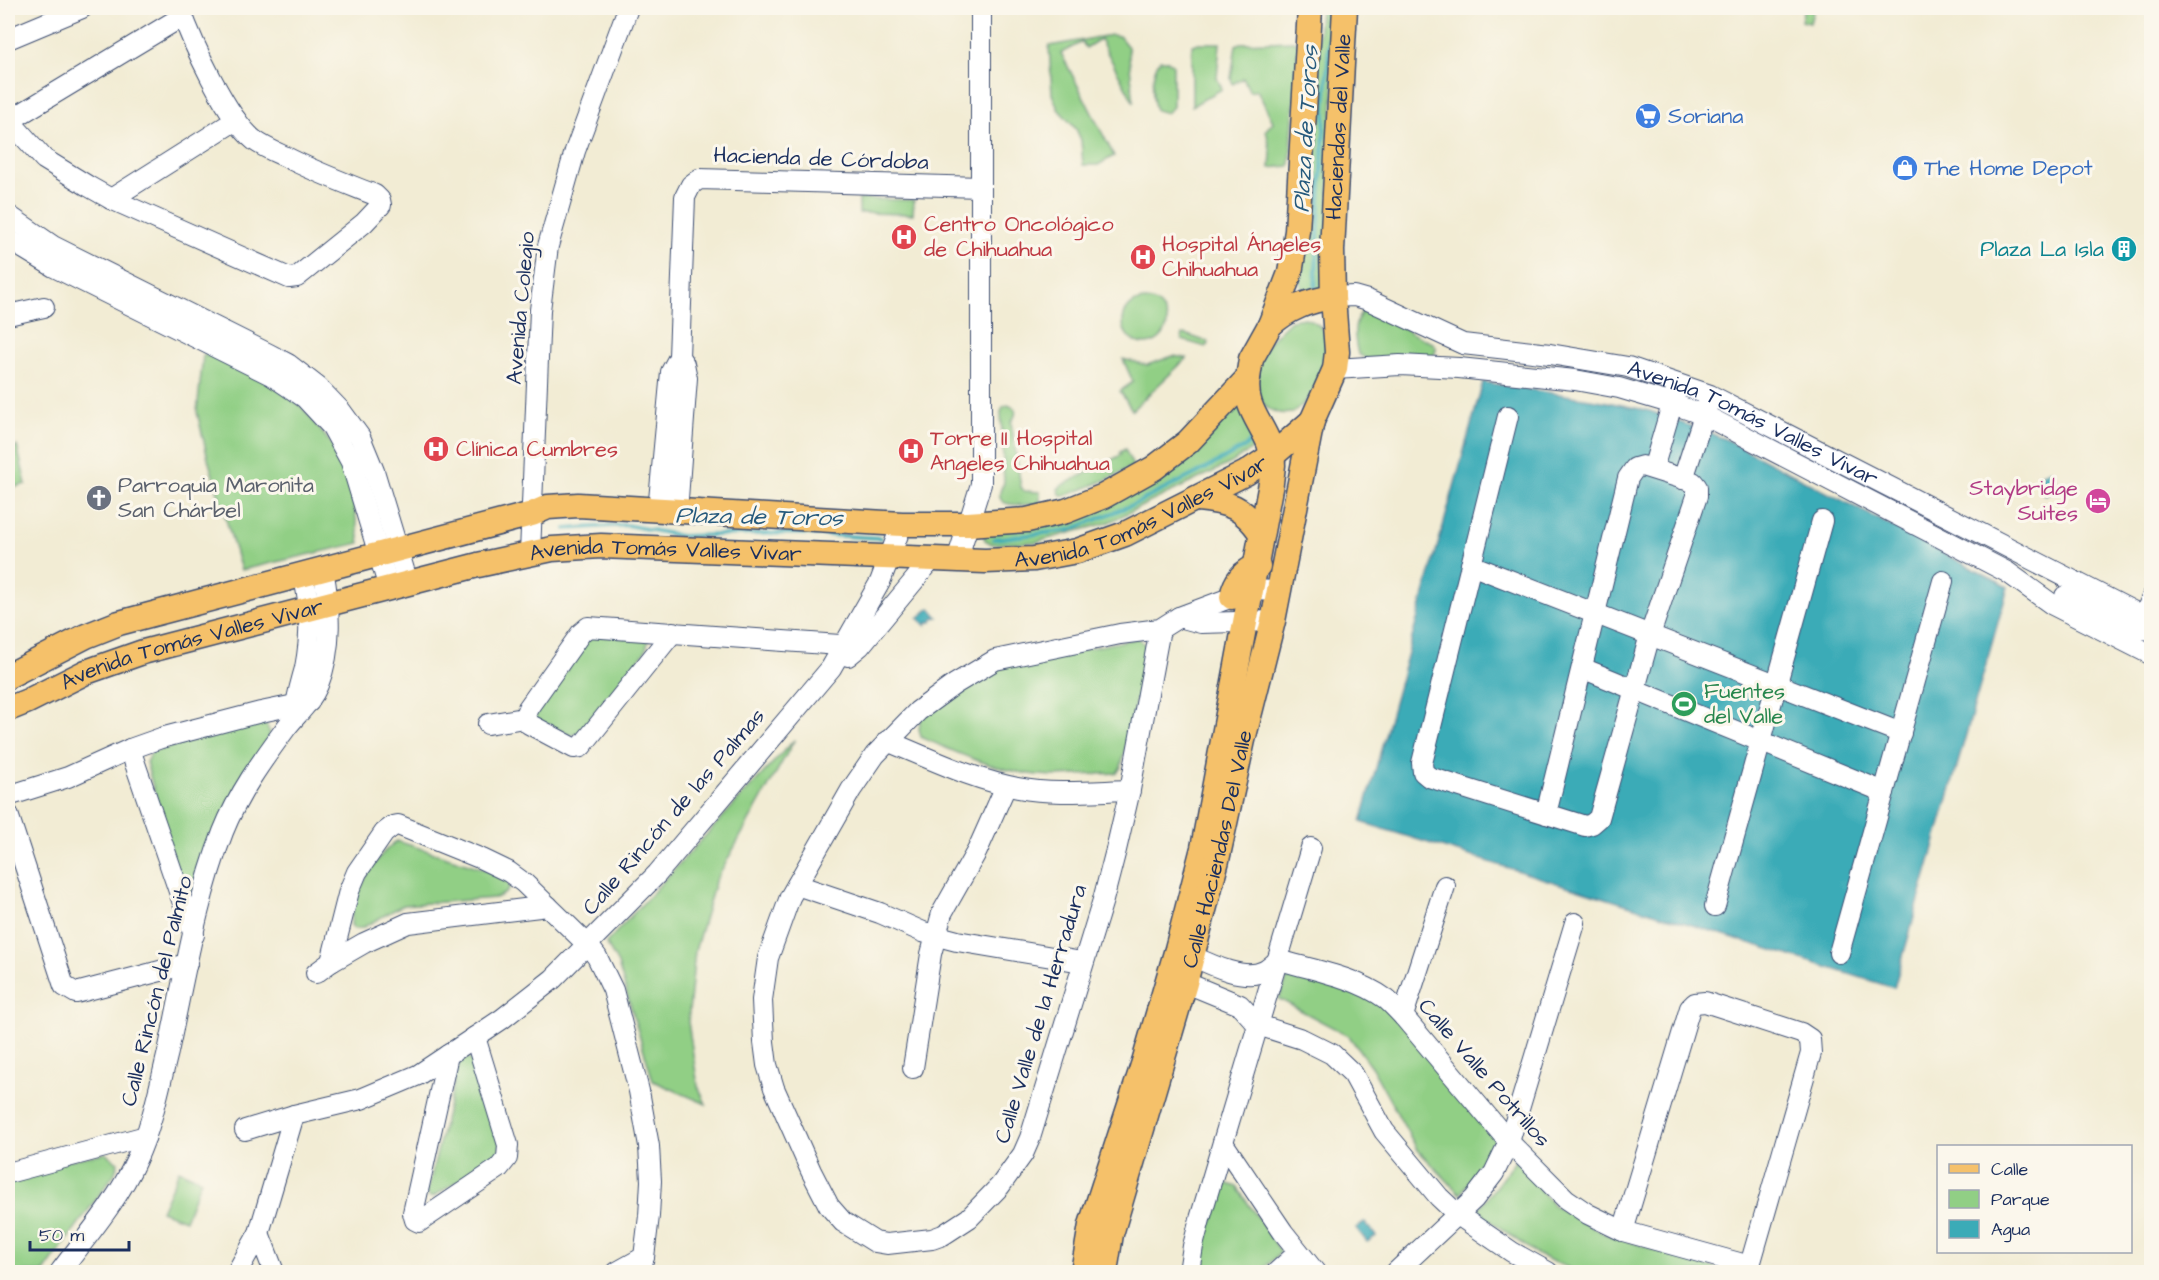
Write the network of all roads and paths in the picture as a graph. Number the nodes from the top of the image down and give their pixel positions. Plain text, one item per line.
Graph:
1 (82, 8) edge
2 (628, 8) edge
3 (981, 8) edge
4 (1310, 8) edge
5 (1346, 8) edge
6 (182, 12) edge
7 (8, 39) edge
8 (8, 120) edge
9 (236, 120) junction
10 (981, 187) junction
11 (111, 199) junction
12 (8, 215) edge
13 (8, 239) edge
14 (1333, 297) junction
15 (44, 307) dead end
16 (8, 315) edge
17 (172, 316) junction
18 (1270, 325) junction
19 (1462, 344) junction
20 (1256, 348) joint
21 (1459, 368) junction
22 (1335, 369) junction
23 (1248, 378) junction
24 (1679, 383) junction
25 (1710, 395) junction
26 (1673, 404) junction
27 (1704, 415) junction
28 (1508, 416) dead end
29 (1312, 421) junction
30 (1273, 455) junction
31 (1653, 469) junction
32 (1683, 479) junction
33 (1198, 499) junction
34 (667, 512) junction
35 (532, 514) junction
36 (1822, 521) dead end
37 (902, 524) junction
38 (968, 524) junction
39 (1261, 533) junction
40 (389, 551) junction
41 (530, 553) junction
42 (890, 558) junction
43 (932, 559) junction
44 (957, 560) junction
45 (1285, 563) junction
46 (1471, 565) junction
47 (1255, 567) junction
48 (313, 571) junction
49 (2007, 572) junction
50 (1943, 581) dead end
51 (399, 586) junction
52 (1279, 591) junction
53 (874, 594) junction
54 (1241, 594) junction
55 (2151, 597) edge
56 (319, 605) junction
57 (892, 607) junction
58 (1594, 613) junction
59 (1179, 617) junction
60 (1273, 621) junction
61 (1237, 622) junction
62 (2149, 626) edge
63 (1160, 629) junction
64 (673, 632) junction
65 (1650, 635) junction
66 (852, 646) junction
67 (2151, 655) edge
68 (1582, 668) junction
69 (8, 676) edge
70 (1776, 685) junction
71 (1635, 690) junction
72 (300, 708) junction
73 (8, 709) edge
74 (524, 718) junction
75 (488, 723) dead end
76 (1901, 733) junction
77 (887, 741) junction
78 (1761, 741) junction
79 (130, 749) junction
80 (1006, 786) junction
81 (1130, 790) junction
82 (1884, 792) junction
83 (8, 796) edge
84 (8, 814) edge
85 (1546, 814) junction
86 (1311, 848) dead end
87 (797, 885) junction
88 (1445, 886) dead end
89 (548, 906) junction
90 (1715, 906) dead end
91 (1575, 923) dead end
92 (194, 935) junction
93 (935, 935) junction
94 (588, 945) junction
95 (1185, 952) junction
96 (1839, 953) dead end
97 (1279, 960) junction
98 (1082, 962) junction
99 (187, 964) junction
100 (1177, 979) junction
101 (1403, 1016) junction
102 (1258, 1025) junction
103 (475, 1037) junction
104 (448, 1055) junction
105 (913, 1068) dead end
106 (294, 1115) junction
107 (244, 1130) dead end
108 (146, 1137) junction
109 (1509, 1142) junction
110 (1223, 1143) junction
111 (8, 1173) edge
112 (1458, 1215) junction
113 (1623, 1231) junction
114 (259, 1233) junction
115 (1298, 1252) junction
116 (642, 1265) edge
117 (1749, 1269) edge
118 (60, 1272) edge
119 (237, 1272) edge
120 (274, 1272) edge
121 (617, 1272) edge
122 (1083, 1272) edge
123 (1105, 1272) edge
124 (1189, 1272) edge
125 (1277, 1272) edge
126 (1315, 1272) edge
127 (1396, 1272) edge
128 (1548, 1272) edge

1 - 7 street
2 - 35 street, Avenida Colegio
3 - 10 street
4 - 18 main road, Haciendas del Valle
5 - 14 main road, Haciendas del Valle
6 - 8 street
6 - 9 street
8 - 11 street
9 - 11 street
9 - 11 street
10 - 34 street, Hacienda de Córdoba
10 - 38 street
12 - 17 street
13 - 17 street
14 - 18 main road
14 - 19 street, Avenida Tomás Valles Vivar
14 - 22 main road, Haciendas del Valle
15 - 16 street
17 - 40 street
17 - 40 street
18 - 20 main road, Haciendas del Valle
19 - 21 street
19 - 24 street, Avenida Tomás Valles Vivar
20 - 23 main road, Avenida Tomás Valles Vivar
21 - 22 street, Avenida Tomás Valles Vivar
21 - 26 street, Avenida Tomás Valles Vivar
22 - 29 main road, Haciendas del Valle
23 - 30 main road
23 - 38 main road, Avenida Tomás Valles Vivar
24 - 25 street, Avenida Tomás Valles Vivar
24 - 26 street
25 - 27 street
25 - 62 street, Avenida Tomás Valles Vivar
26 - 27 street, Avenida Tomás Valles Vivar
26 - 31 street
27 - 32 street
27 - 49 street, Avenida Tomás Valles Vivar
28 - 46 street
29 - 30 main road, Avenida Tomás Valles Vivar
29 - 45 main road, Calle Haciendas Del Valle
30 - 33 main road, Avenida Tomás Valles Vivar
30 - 39 main road, Calle Haciendas Del Valle
31 - 32 street
31 - 58 street
32 - 65 street
33 - 39 main road
33 - 44 main road, Avenida Tomás Valles Vivar
34 - 35 main road, Avenida Tomás Valles Vivar
34 - 37 main road, Avenida Tomás Valles Vivar
35 - 40 main road, Avenida Tomás Valles Vivar
35 - 41 street, Avenida Colegio
36 - 70 street
37 - 38 main road, Avenida Tomás Valles Vivar
37 - 42 street
38 - 44 street
39 - 47 main road, Calle Haciendas Del Valle
40 - 48 main road, Avenida Tomás Valles Vivar
40 - 51 street
41 - 42 main road, Avenida Tomás Valles Vivar
41 - 51 main road, Avenida Tomás Valles Vivar
42 - 43 main road, Avenida Tomás Valles Vivar
42 - 53 street
43 - 44 main road, Avenida Tomás Valles Vivar
43 - 57 street
45 - 47 main road
45 - 52 main road, Calle Haciendas Del Valle
46 - 58 street
46 - 85 street
47 - 54 main road, Calle Haciendas Del Valle
48 - 56 street, Calle Rincón del Palmito
48 - 69 main road, Avenida Tomás Valles Vivar
49 - 62 street
49 - 67 street, Avenida Tomás Valles Vivar
50 - 76 street
51 - 56 main road, Avenida Tomás Valles Vivar
52 - 54 street, Calle Valle de la Herradura
52 - 60 main road, Calle Haciendas Del Valle
53 - 57 street
53 - 66 street
54 - 59 street, Calle Valle de la Herradura
54 - 61 main road, Calle Haciendas Del Valle
55 - 62 street
56 - 72 street, Calle Rincón del Palmito
56 - 73 main road, Avenida Tomás Valles Vivar
57 - 66 street
58 - 65 street
58 - 68 street
59 - 61 street
59 - 63 street, Calle Valle de la Herradura
60 - 61 street
60 - 95 main road, Calle Haciendas Del Valle
61 - 95 main road, Calle Haciendas Del Valle
63 - 77 street, Calle Valle de la Herradura
63 - 81 street, Calle Valle de la Herradura
64 - 66 street
64 - 74 street
64 - 74 street
65 - 70 street
65 - 71 street
66 - 94 street, Calle Rincón de las Palmas
68 - 71 street
68 - 85 street
70 - 76 street
70 - 78 street
71 - 78 street
71 - 85 street
72 - 79 street
72 - 92 street, Calle Rincón del Palmito
74 - 75 street
76 - 82 street
77 - 80 street
77 - 87 street, Calle Valle de la Herradura
78 - 82 street
78 - 90 street
79 - 83 street
79 - 92 street
80 - 81 street
80 - 93 street
81 - 98 street, Calle Valle de la Herradura
82 - 96 street
84 - 99 street
86 - 97 street
87 - 93 street
87 - 98 street, Calle Valle de la Herradura
88 - 101 street
89 - 89 street
89 - 94 street
91 - 109 street
92 - 99 street, Calle Rincón del Palmito
93 - 98 street
93 - 105 street
94 - 103 street, Calle Rincón de las Palmas
94 - 116 street
95 - 97 street
95 - 100 main road, Calle Haciendas Del Valle
97 - 101 street, Calle Valle Potrillos
97 - 102 street
99 - 108 street, Calle Rincón del Palmito
100 - 102 street
100 - 122 main road, Calle Haciendas Del Valle
100 - 123 main road, Calle Haciendas Del Valle
101 - 109 street, Calle Valle Potrillos
102 - 110 street
102 - 112 street
103 - 104 street, Calle Rincón de las Palmas
103 - 104 street
104 - 106 street, Calle Rincón de las Palmas
106 - 107 street, Calle Rincón de las Palmas
106 - 114 street
108 - 111 street
108 - 118 street, Calle Rincón del Palmito
109 - 112 street
109 - 113 street, Calle Valle Potrillos
110 - 115 street
110 - 124 street
112 - 127 street
112 - 128 street
113 - 117 street, Calle Valle Potrillos
113 - 117 street
114 - 119 street
114 - 120 street
115 - 125 street
115 - 126 street
116 - 121 street

